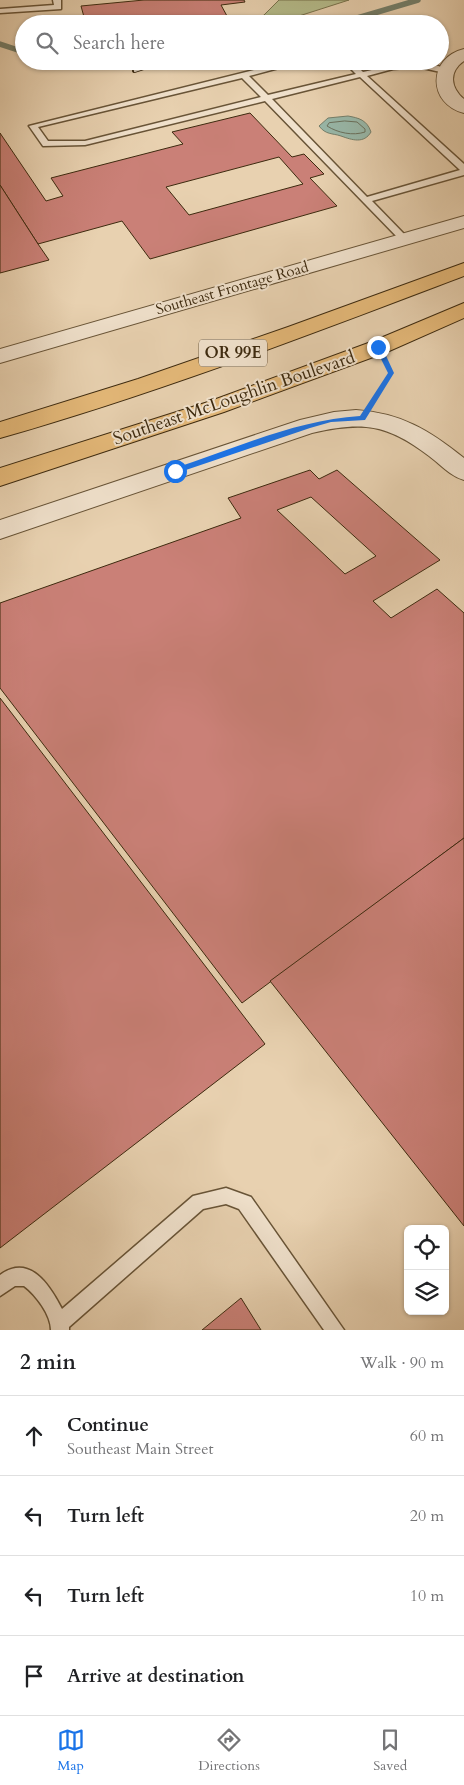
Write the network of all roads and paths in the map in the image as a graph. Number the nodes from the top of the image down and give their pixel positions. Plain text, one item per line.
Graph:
1 (57, 0) edge
2 (0, 11) edge
3 (462, 55) edge
4 (449, 67) edge
5 (264, 70) edge
6 (357, 70) edge
7 (384, 70) edge
8 (440, 70) edge
9 (445, 71) joint
10 (361, 74) junction
11 (244, 75) junction
12 (267, 98) junction
13 (464, 108) edge
14 (464, 170) edge
15 (365, 200) junction
16 (464, 222) edge
17 (403, 238) junction
18 (464, 269) edge
19 (464, 310) edge
20 (378, 347) junction
21 (0, 356) edge
22 (362, 418) junction
23 (0, 430) edge
24 (464, 472) edge
25 (0, 477) edge
26 (0, 530) edge
27 (0, 1287) edge
28 (60, 1326) edge
29 (335, 1330) edge

1 - 2 lane
3 - 4 street
5 - 11 lane
6 - 10 lane
7 - 10 lane
8 - 9 lane
9 - 13 street
10 - 12 lane
10 - 14 lane
11 - 12 lane
11 - 12 lane
12 - 15 lane
14 - 15 lane
15 - 17 lane
16 - 17 street, Southeast Frontage Road
17 - 21 street, Southeast Frontage Road
18 - 23 highway, OR 99E
19 - 20 highway, Southeast McLoughlin Boulevard / OR 99E
20 - 22 path
20 - 25 highway, Southeast McLoughlin Boulevard / OR 99E
22 - 24 street
22 - 26 street
27 - 28 lane
28 - 29 lane

